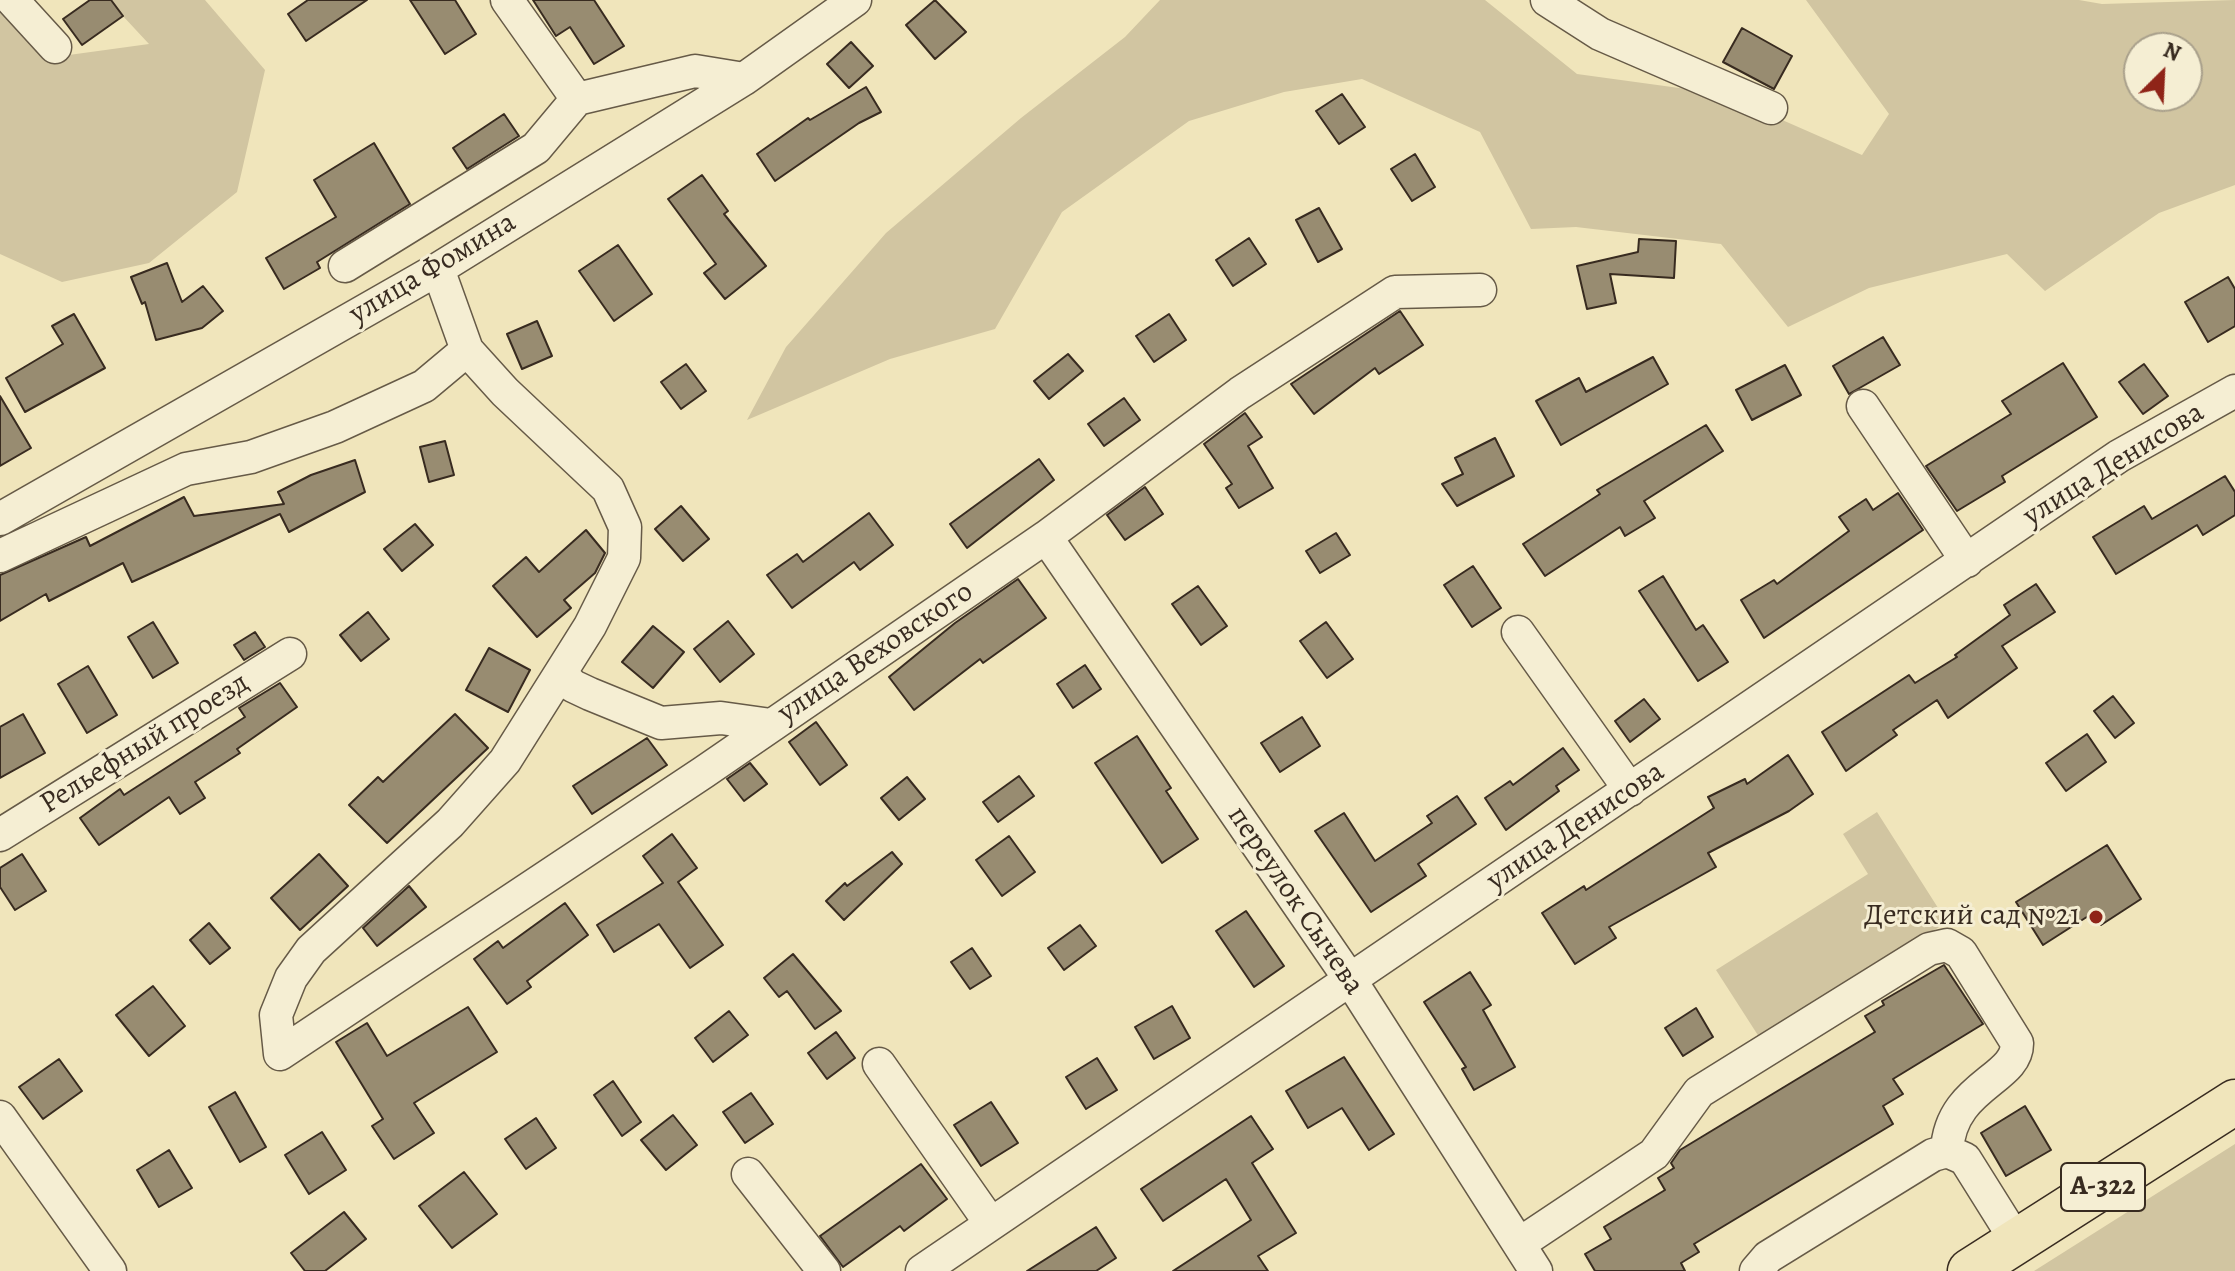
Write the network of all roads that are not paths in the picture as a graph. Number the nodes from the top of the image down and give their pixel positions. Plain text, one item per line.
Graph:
1 (12, 0) edge
2 (507, 0) edge
3 (855, 0) edge
4 (1547, 0) edge
5 (55, 47) dead end
6 (744, 79) junction
7 (577, 99) junction
8 (1771, 108) dead end
9 (345, 266) dead end
10 (438, 269) junction
11 (1480, 290) dead end
12 (467, 350) junction
13 (2235, 391) edge
14 (1863, 406) dead end
15 (0, 519) edge
16 (1046, 537) junction
17 (0, 556) edge
18 (1967, 561) junction
19 (1518, 632) dead end
20 (290, 654) dead end
21 (561, 674) junction
22 (771, 725) junction
23 (1630, 790) junction
24 (0, 835) edge
25 (1351, 981) junction
26 (879, 1064) dead end
27 (2235, 1102) edge
28 (0, 1117) edge
29 (1947, 1151) junction
30 (748, 1174) dead end
31 (991, 1224) junction
32 (2017, 1242) junction
33 (1519, 1244) junction
34 (110, 1271) edge
35 (824, 1271) edge
36 (922, 1271) edge
37 (1536, 1271) edge
38 (1756, 1271) edge
39 (1970, 1271) edge

1 - 5 street
2 - 7 street
3 - 6 street, улица Фомина
4 - 8 street
6 - 7 street
6 - 10 street, улица Фомина
7 - 9 street
10 - 12 street
10 - 15 street, улица Фомина
11 - 16 street, улица Веховского
12 - 17 street
12 - 21 street
13 - 18 street, улица Денисова
14 - 18 street
16 - 22 street, улица Веховского
16 - 25 street, переулок Сычева
18 - 23 street, улица Денисова
19 - 23 street
20 - 24 street, Рельефный проезд
21 - 22 street
21 - 22 street, улица Веховского
23 - 25 street, улица Денисова
25 - 31 street, улица Денисова
25 - 33 street, переулок Сычева
26 - 31 street
27 - 32 highway, А-322
28 - 34 street
29 - 32 street
29 - 33 street
29 - 38 street
30 - 35 street
31 - 36 street, улица Денисова
32 - 39 highway, А-322
33 - 37 street, переулок Сычева

